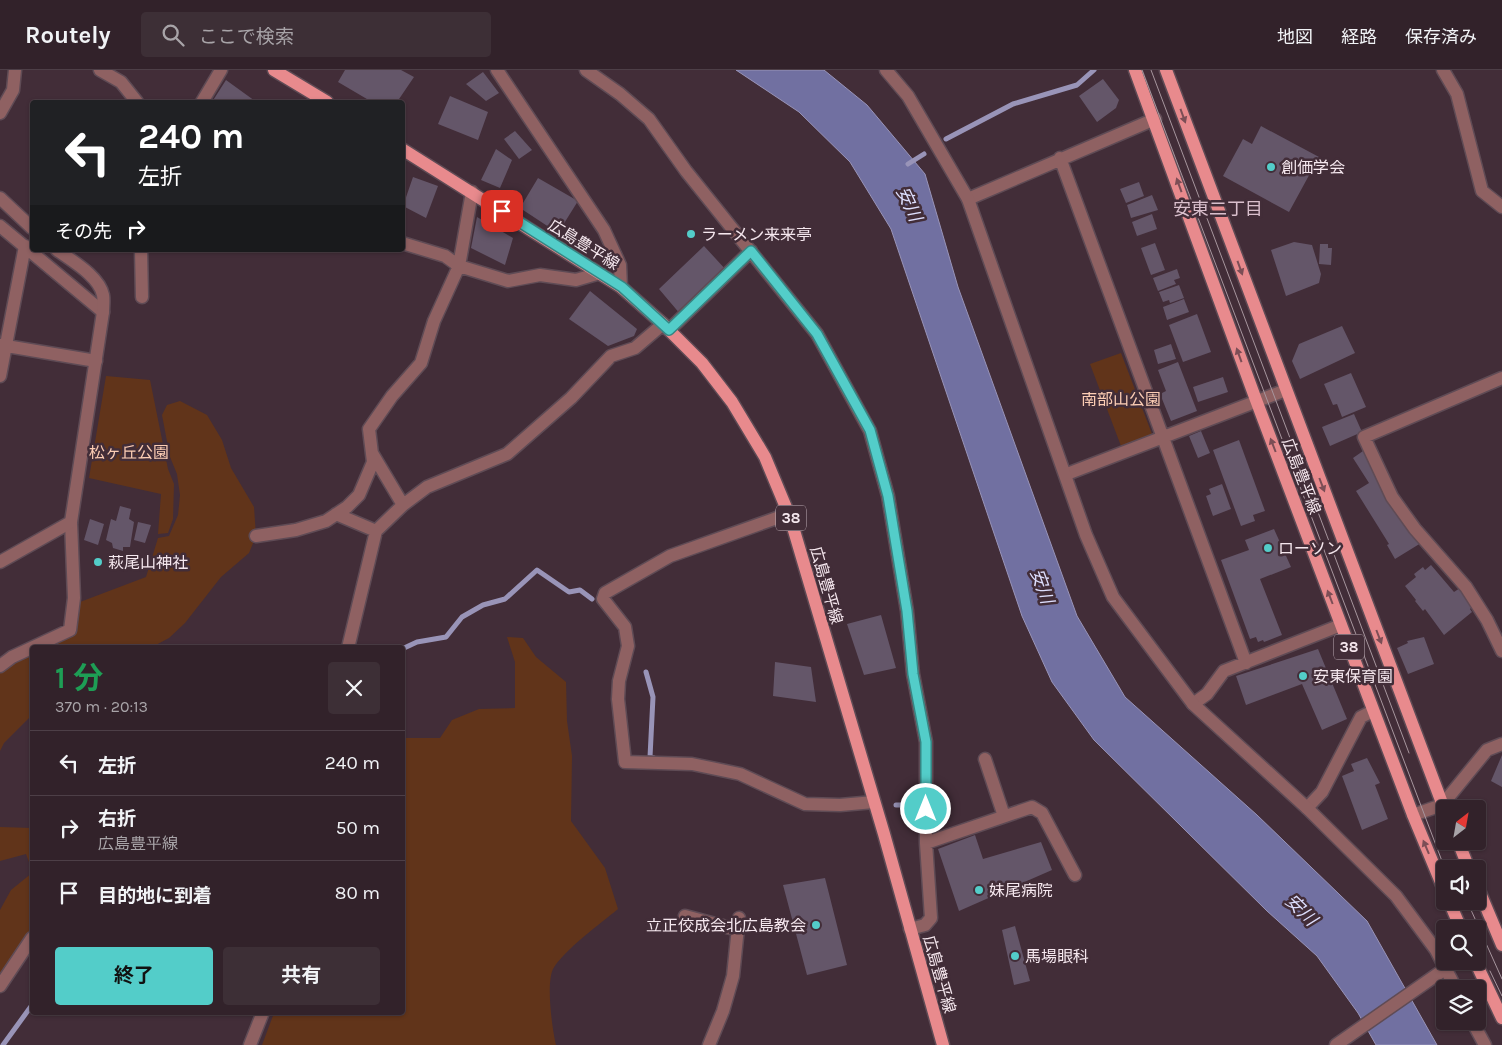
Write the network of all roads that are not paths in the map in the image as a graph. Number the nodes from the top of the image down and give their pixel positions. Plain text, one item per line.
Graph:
1 (15, 70) edge
2 (100, 70) edge
3 (221, 70) edge
4 (274, 70) edge
5 (513, 70) edge
6 (586, 70) edge
7 (886, 70) edge
8 (1135, 70) edge
9 (1166, 70) edge
10 (1443, 70) edge
11 (501, 75) edge
12 (135, 100) edge
13 (203, 100) edge
14 (324, 100) edge
15 (0, 113) edge
16 (1155, 119) junction
17 (405, 152) edge
18 (1060, 158) junction
19 (472, 192) junction
20 (0, 198) edge
21 (968, 199) junction
22 (1502, 207) edge
23 (0, 226) edge
24 (30, 226) edge
25 (405, 243) edge
26 (26, 246) junction
27 (30, 249) edge
28 (751, 251) junction
29 (33, 252) edge
30 (59, 252) edge
31 (141, 252) edge
32 (459, 266) junction
33 (600, 273) junction
34 (622, 287) junction
35 (142, 297) dead end
36 (103, 312) junction
37 (666, 327) junction
38 (2, 345) edge
39 (96, 361) junction
40 (0, 376) edge
41 (1502, 378) edge
42 (1286, 390) junction
43 (1256, 400) junction
44 (1162, 437) junction
45 (372, 453) junction
46 (1067, 474) junction
47 (402, 505) junction
48 (336, 514) junction
49 (788, 514) junction
50 (71, 522) junction
51 (376, 531) junction
52 (256, 536) dead end
53 (0, 562) edge
54 (1341, 624) junction
55 (38, 645) edge
56 (349, 645) edge
57 (30, 649) edge
58 (1502, 651) edge
59 (1246, 663) junction
60 (0, 666) edge
61 (1193, 704) junction
62 (1373, 711) junction
63 (1502, 744) edge
64 (985, 760) dead end
65 (1441, 800) edge
66 (1450, 800) edge
67 (874, 802) junction
68 (1307, 808) junction
69 (1436, 810) edge
70 (1412, 815) junction
71 (1004, 816) junction
72 (926, 843) junction
73 (1436, 871) edge
74 (1075, 875) dead end
75 (1486, 907) edge
76 (685, 916) dead end
77 (910, 929) junction
78 (30, 941) edge
79 (1502, 945) edge
80 (1479, 970) edge
81 (1440, 972) junction
82 (1448, 980) edge
83 (0, 986) edge
84 (261, 1015) edge
85 (1502, 1018) edge
86 (1477, 1030) edge
87 (250, 1045) edge
88 (709, 1045) edge
89 (943, 1045) edge
90 (1337, 1045) edge
91 (1485, 1045) edge

1 - 15 street
2 - 12 street
3 - 13 street
4 - 14 main road
5 - 11 street
6 - 28 street
7 - 21 street
8 - 16 main road, 広島豊平線 / 38
9 -> 42 main road, 広島豊平線 / 38
10 - 22 street
11 - 34 street
16 - 18 street
43 -> 16 main road, 広島豊平線 / 38
17 - 19 main road, 広島豊平線 / 38
18 - 21 street
18 - 44 street
19 - 32 street
19 - 33 main road, 広島豊平線 / 38
20 - 24 street
21 - 46 street
23 - 26 street
25 - 32 street
26 - 27 street
26 - 38 street
28 - 37 street
28 - 72 street
29 - 36 street
30 - 36 street
31 - 35 street
32 - 33 street
32 - 45 street
33 - 34 main road, 広島豊平線 / 38
34 - 37 main road, 広島豊平線 / 38
36 - 39 street
37 - 47 street
37 - 49 main road, 広島豊平線 / 38
38 - 39 street
38 - 40 street
39 - 50 street
41 - 58 street
42 - 43 street
42 -> 65 main road, 広島豊平線 / 38
43 - 44 street
54 -> 43 main road, 広島豊平線 / 38
44 - 46 street
44 - 59 street
45 - 47 street
45 - 48 street
46 - 61 street
47 - 51 street
48 - 51 street
48 - 52 street
49 - 67 main road, 広島豊平線 / 38
49 - 67 street
50 - 53 street
50 - 55 street
51 - 56 street
54 - 59 street
54 - 62 main road, 広島豊平線 / 38
57 - 60 street
59 - 61 street
61 - 68 street
62 - 68 street
62 - 70 main road, 広島豊平線 / 38
63 - 66 street
64 - 71 street
67 - 77 main road, 広島豊平線 / 38
68 - 81 street
69 - 70 street
73 -> 70 main road, 広島豊平線 / 38
71 - 72 street
71 - 74 street
72 - 77 street
75 - 79 main road
76 - 88 street
77 - 89 main road, 広島豊平線 / 38
78 - 83 street
80 - 85 main road
81 - 82 street
81 - 90 street
84 - 87 street
86 - 91 street

